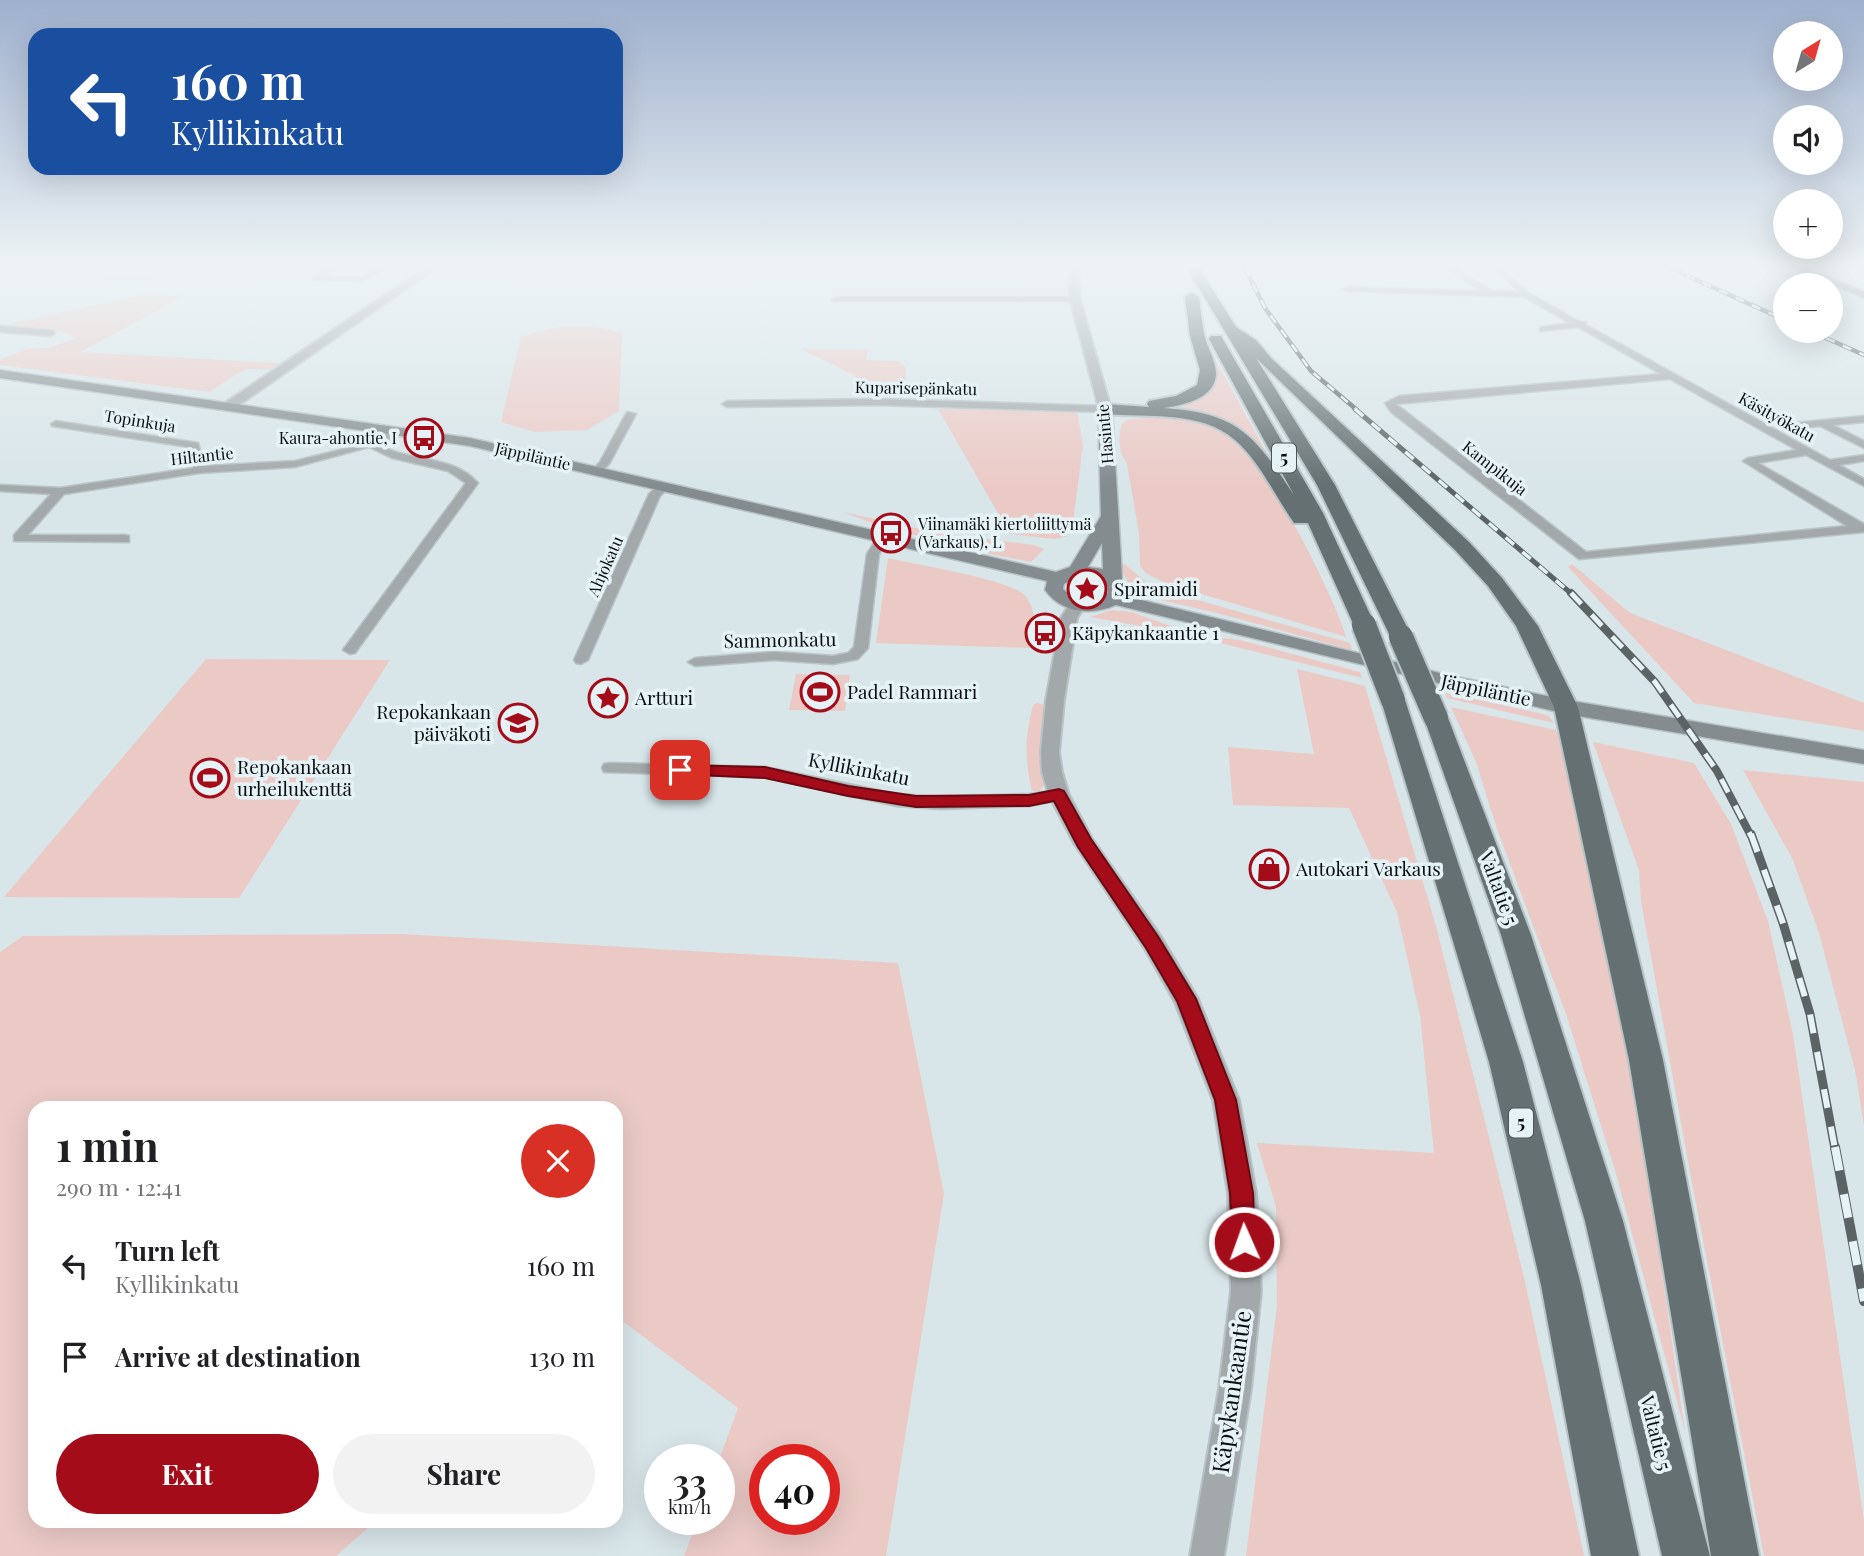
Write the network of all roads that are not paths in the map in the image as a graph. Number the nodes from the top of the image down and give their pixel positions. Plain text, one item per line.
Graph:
1 (325, 341) edge
2 (1086, 341) edge
3 (1199, 341) edge
4 (1216, 341) edge
5 (1237, 341) edge
6 (1247, 341) edge
7 (1609, 341) edge
8 (0, 374) edge
9 (1671, 376) junction
10 (727, 404) dead end
11 (229, 406) junction
12 (1105, 409) junction
13 (631, 414) dead end
14 (1864, 419) edge
15 (56, 424) dead end
16 (1823, 424) junction
17 (1784, 427) dead end
18 (403, 430) junction
19 (371, 444) junction
20 (1864, 445) edge
21 (1822, 449) dead end
22 (1807, 452) junction
23 (1863, 458) edge
24 (1828, 463) junction
25 (199, 470) junction
26 (596, 471) junction
27 (1864, 483) edge
28 (0, 488) edge
29 (662, 488) junction
30 (60, 491) junction
31 (1108, 519) junction
32 (1861, 528) edge
33 (883, 538) junction
34 (125, 539) dead end
35 (1336, 562) junction
36 (1077, 571) junction
37 (1058, 578) junction
38 (1113, 590) junction
39 (1077, 605) junction
40 (349, 650) dead end
41 (580, 660) dead end
42 (695, 662) dead end
43 (1566, 707) junction
44 (1864, 757) edge
45 (610, 768) dead end
46 (1059, 794) junction
47 (1207, 1556) edge
48 (1615, 1556) edge
49 (1686, 1556) edge
50 (1735, 1556) edge

1 - 11 street
2 - 12 street, Hasintie
3 - 12 highway, 5
4 - 35 highway, 5
5 - 49 highway, Valtatie 5 / 5, bridge
6 - 43 highway
7 - 9 street, Käsityökatu
8 - 11 main road, Jäppiläntie
9 - 22 street, Käsityökatu
9 - 32 street, Kampikuja
10 - 12 street, Kuparisepänkatu
11 - 18 main road, Jäppiläntie
12 - 31 main road, Hasintie
12 - 35 highway
13 - 26 street
14 - 16 street
15 - 25 street, Topinkuja
16 - 17 street
16 - 20 street
18 - 19 street, Hiltantie
18 - 26 main road, Jäppiläntie
19 - 25 street, Hiltantie
19 - 40 street
21 - 22 street
22 - 24 street, Käsityökatu
22 - 32 street
23 - 24 street
24 - 27 street, Käsityökatu
25 - 30 street, Hiltantie
26 - 29 main road, Jäppiläntie
28 - 30 street, Hiltantie
29 - 33 main road, Jäppiläntie
29 - 41 street, Ahjokatu
30 - 34 street
31 - 36 main road
31 - 38 main road, Hasintie
33 - 37 main road, Jäppiläntie
33 - 42 street, Sammonkatu
35 - 48 highway, 5, bridge
36 - 37 main road
36 - 38 main road
37 - 39 main road
38 - 39 main road
38 - 43 main road, Jäppiläntie
39 - 46 street, Käpykankaantie
43 - 44 main road, Jäppiläntie
43 - 50 highway
45 - 46 street, Kyllikinkatu
46 - 47 street, Käpykankaantie

